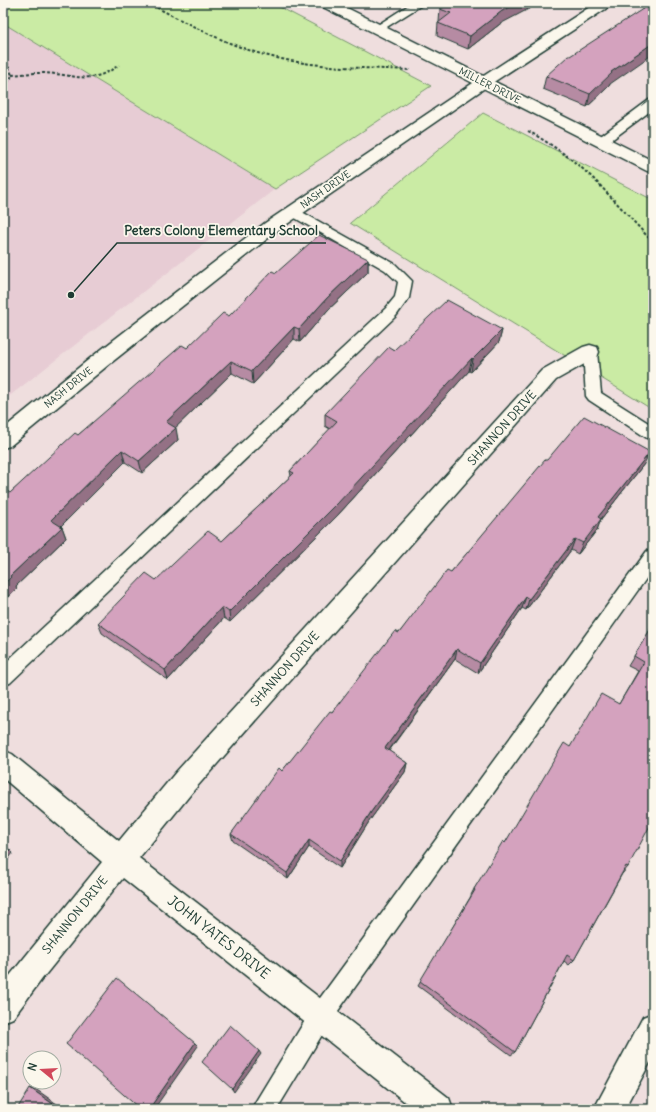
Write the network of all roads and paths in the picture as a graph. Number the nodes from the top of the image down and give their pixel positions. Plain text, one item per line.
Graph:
1 (148, 3) edge
2 (326, 3) edge
3 (420, 3) edge
4 (604, 3) edge
5 (378, 28) junction
6 (3, 53) edge
7 (119, 65) dead end
8 (413, 71) dead end
9 (12, 75) junction
10 (484, 82) junction
11 (3, 84) edge
12 (653, 103) edge
13 (526, 130) dead end
14 (602, 141) junction
15 (653, 167) edge
16 (293, 212) junction
17 (653, 242) edge
18 (590, 352) joint
19 (653, 434) edge
20 (3, 440) edge
21 (653, 556) edge
22 (3, 677) edge
23 (3, 762) edge
24 (120, 859) junction
25 (3, 1008) edge
26 (320, 1017) junction
27 (653, 1027) edge
28 (264, 1109) edge
29 (438, 1109) edge
30 (609, 1109) edge

1 - 8 path
2 - 5 street, MILLER DRIVE
3 - 5 lane
4 - 10 street, NASH DRIVE
5 - 10 street, MILLER DRIVE
6 - 9 path
7 - 9 path
9 - 11 path
10 - 14 street, MILLER DRIVE
10 - 16 street, NASH DRIVE
12 - 14 lane
13 - 17 path
14 - 15 street, MILLER DRIVE
16 - 20 street, NASH DRIVE
16 - 22 lane
18 - 19 lane
18 - 24 street, SHANNON DRIVE
21 - 26 lane
23 - 24 street, JOHN YATES DRIVE
24 - 25 street, SHANNON DRIVE
24 - 26 street, JOHN YATES DRIVE
26 - 28 lane
26 - 29 street, JOHN YATES DRIVE
27 - 30 street

